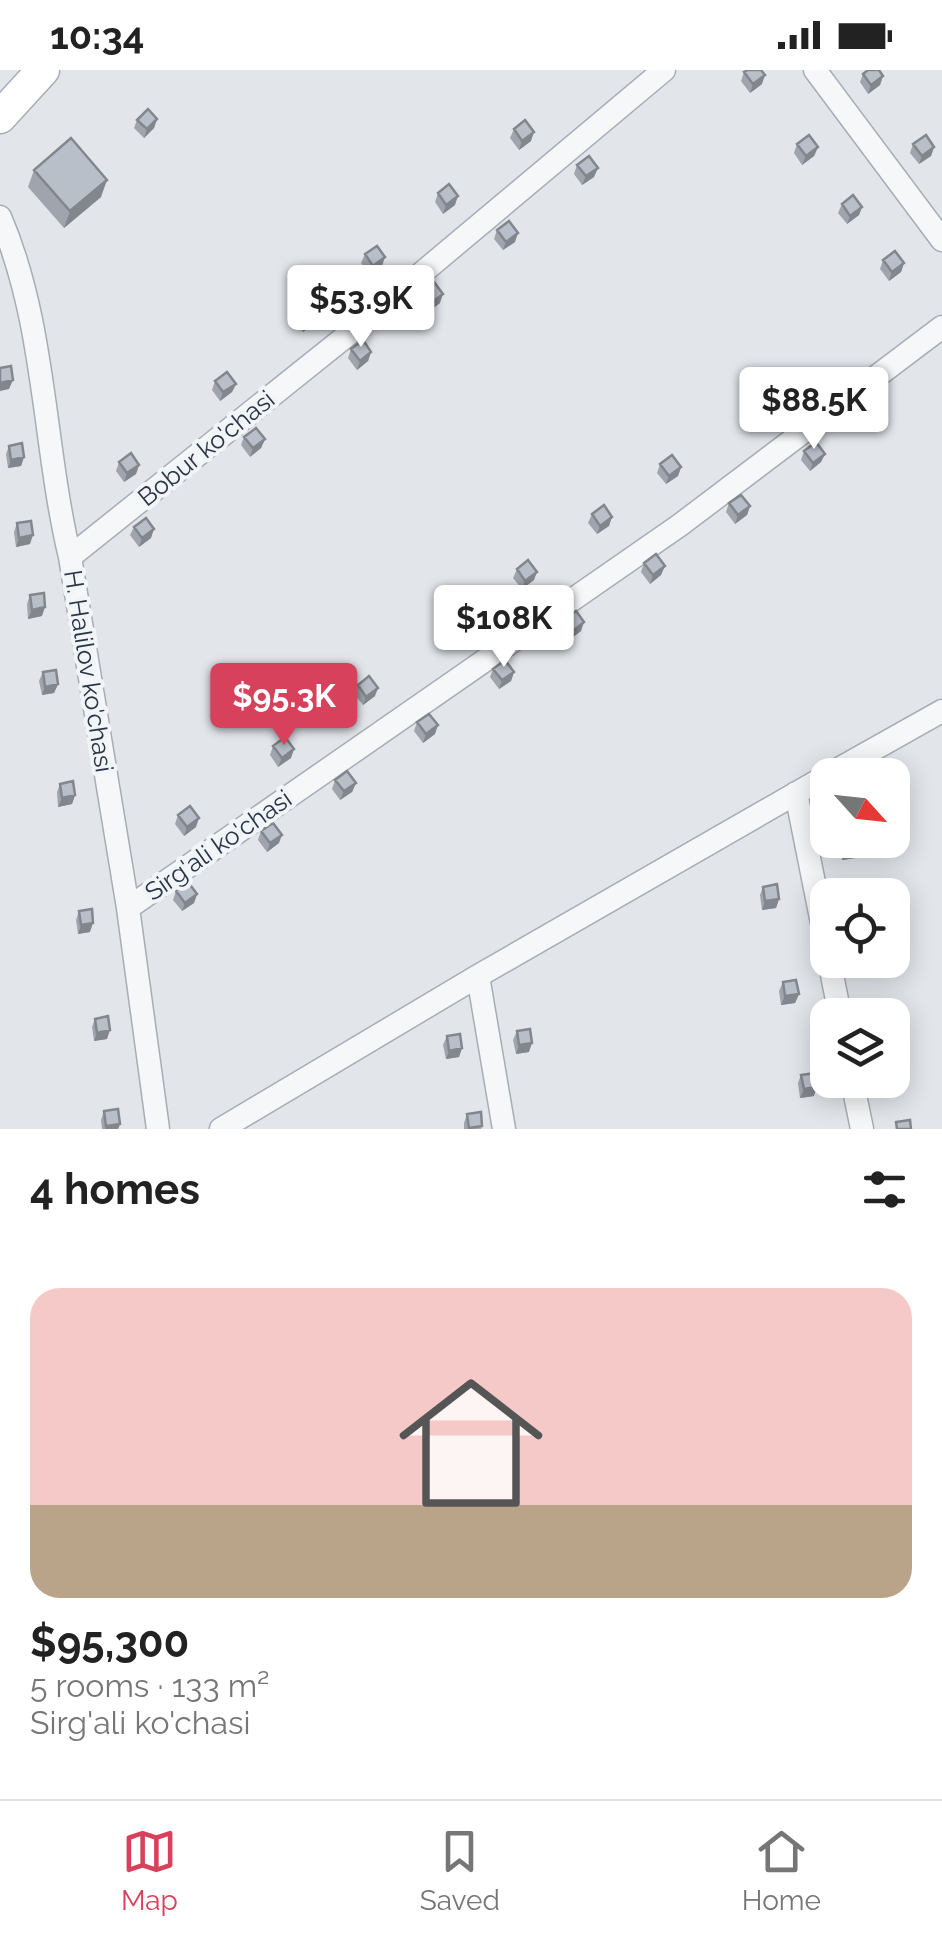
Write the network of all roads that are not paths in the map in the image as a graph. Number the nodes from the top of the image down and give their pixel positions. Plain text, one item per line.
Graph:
1 (42, 70) edge
2 (664, 70) edge
3 (815, 70) edge
4 (0, 116) edge
5 (0, 218) edge
6 (942, 240) edge
7 (942, 327) edge
8 (70, 557) junction
9 (942, 710) edge
10 (858, 758) edge
11 (810, 785) edge
12 (796, 793) junction
13 (813, 878) edge
14 (128, 908) junction
15 (478, 976) junction
16 (856, 1098) edge
17 (158, 1129) edge
18 (221, 1129) edge
19 (504, 1129) edge
20 (862, 1129) edge

1 - 4 street
2 - 8 street, Bobur ko'chasi
3 - 6 street
5 - 8 street, H. Halilov ko'chasi
7 - 14 street, Sirg'ali ko'chasi
8 - 14 street, H. Halilov ko'chasi
9 - 10 street
11 - 12 street
12 - 13 street
12 - 15 street
14 - 17 street, H. Halilov ko'chasi
15 - 18 street
15 - 19 street
16 - 20 street

